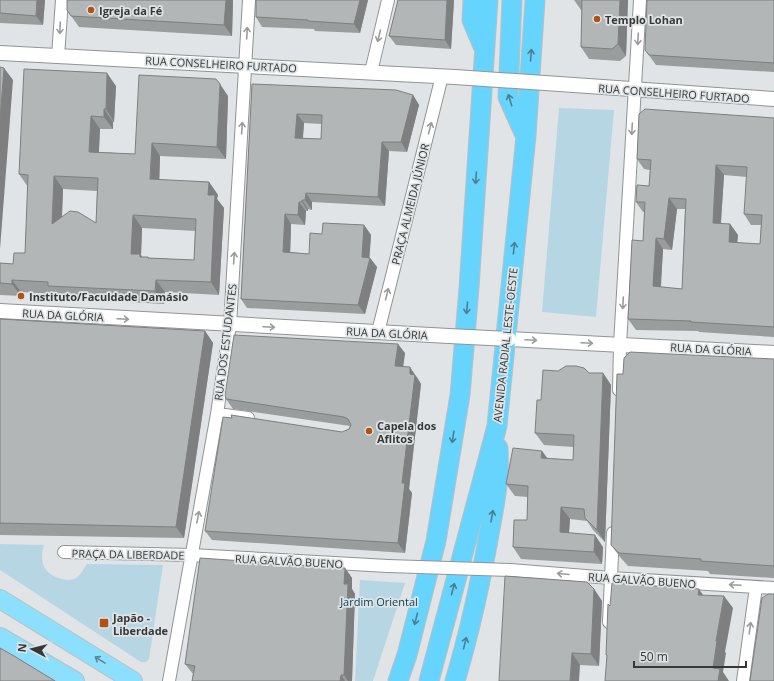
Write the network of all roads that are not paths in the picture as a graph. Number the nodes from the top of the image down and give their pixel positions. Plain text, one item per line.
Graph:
1 (62, 0) edge
2 (249, 0) edge
3 (388, 0) edge
4 (473, 0) edge
5 (488, 0) edge
6 (512, 0) edge
7 (535, 0) edge
8 (640, 0) edge
9 (484, 50) junction
10 (0, 53) edge
11 (58, 56) junction
12 (246, 66) junction
13 (371, 72) junction
14 (449, 77) junction
15 (635, 90) junction
16 (774, 100) edge
17 (526, 136) junction
18 (0, 311) edge
19 (230, 325) junction
20 (378, 332) junction
21 (620, 345) junction
22 (774, 353) edge
23 (619, 400) edge
24 (217, 414) junction
25 (256, 420) edge
26 (497, 426) junction
27 (614, 519) edge
28 (64, 552) dead end
29 (191, 555) junction
30 (611, 578) junction
31 (756, 587) junction
32 (774, 588) edge
33 (0, 599) edge
34 (608, 634) edge
35 (0, 637) edge
36 (75, 681) edge
37 (133, 681) edge
38 (169, 681) edge
39 (398, 681) edge
40 (429, 681) edge
41 (455, 681) edge
42 (743, 681) edge

1 -> 11 street
12 -> 2 street, RUA DOS ESTUDANTES
3 -> 13 street
4 - 9 highway
5 - 9 highway
17 -> 6 highway
17 -> 7 highway, AVENIDA RADIAL LESTE-OESTE
8 -> 15 street
9 -> 39 highway
10 - 11 street, RUA CONSELHEIRO FURTADO
11 - 12 street, RUA CONSELHEIRO FURTADO
12 - 13 street, RUA CONSELHEIRO FURTADO
19 -> 12 street, RUA DOS ESTUDANTES
13 - 14 street, RUA CONSELHEIRO FURTADO
14 - 15 street, RUA CONSELHEIRO FURTADO, bridge
20 -> 14 street, PRAÇA ALMEIDA JÚNIOR
15 - 16 street, RUA CONSELHEIRO FURTADO
15 -> 21 street
26 -> 17 highway, AVENIDA RADIAL LESTE-OESTE
18 -> 19 street, RUA DA GLÓRIA
19 -> 20 street, RUA DA GLÓRIA
19 - 24 street, RUA DOS ESTUDANTES
20 -> 21 street, RUA DA GLÓRIA, bridge
21 - 22 street, RUA DA GLÓRIA
21 - 23 street
24 - 25 street
29 -> 24 street, RUA DOS ESTUDANTES
40 -> 26 highway, AVENIDA RADIAL LESTE-OESTE
41 -> 26 highway
27 - 30 street
28 - 29 street, PRAÇA DA LIBERDADE
30 -> 29 street, RUA GALVÃO BUENO, bridge
29 - 38 street, RUA DOS ESTUDANTES
31 -> 30 street, RUA GALVÃO BUENO
30 - 34 street
31 - 32 street, RUA GALVÃO BUENO
42 -> 31 street
37 -> 33 main road
35 - 36 main road

